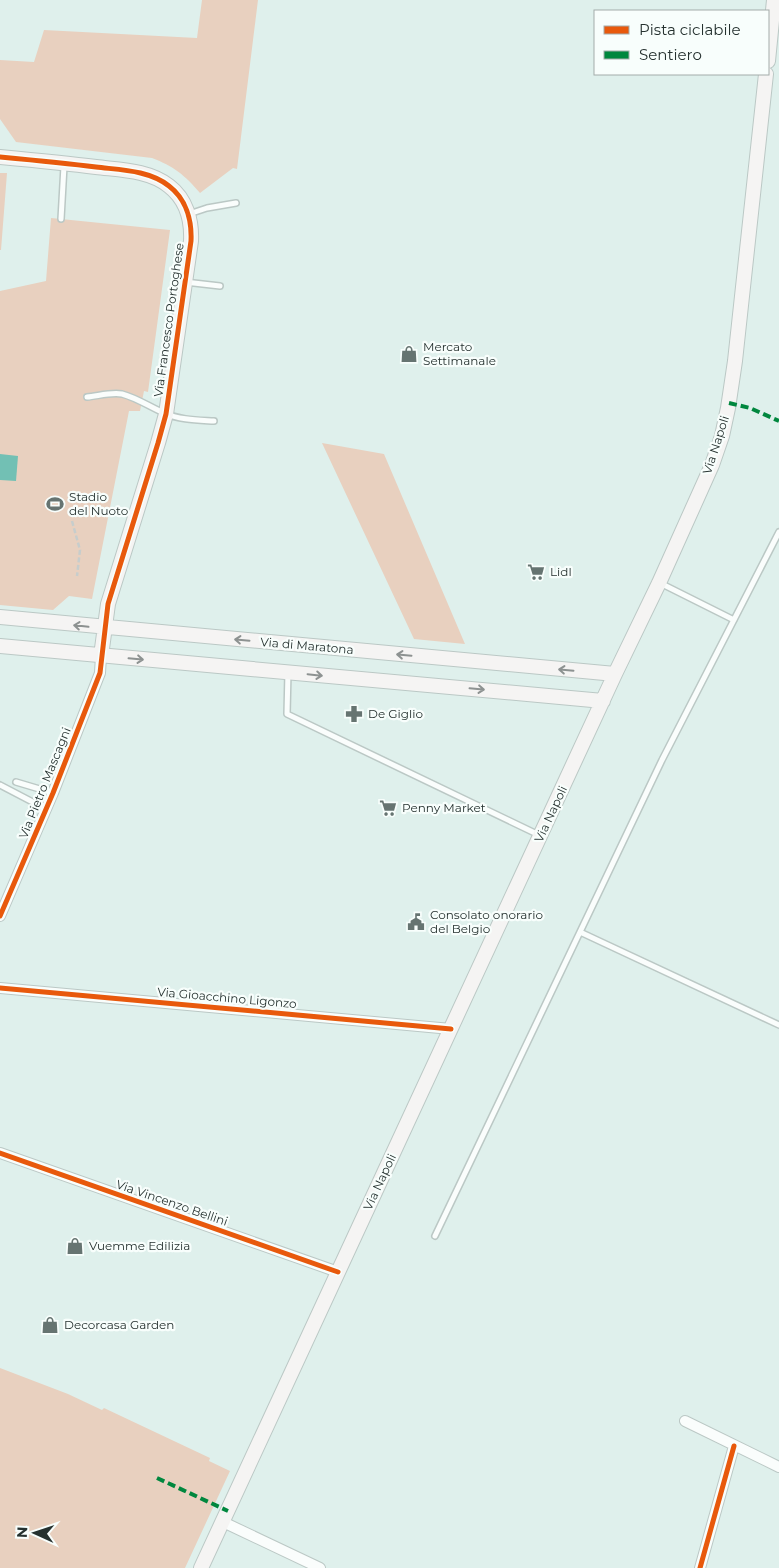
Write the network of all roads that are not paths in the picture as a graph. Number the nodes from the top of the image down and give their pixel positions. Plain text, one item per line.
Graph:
1 (774, 0) edge
2 (769, 51) edge
3 (766, 75) edge
4 (0, 157) edge
5 (64, 163) junction
6 (236, 203) dead end
7 (188, 214) junction
8 (61, 219) dead end
9 (185, 282) junction
10 (220, 286) dead end
11 (87, 398) dead end
12 (166, 414) junction
13 (214, 421) dead end
14 (779, 532) edge
15 (659, 583) junction
16 (0, 617) edge
17 (734, 620) junction
18 (105, 628) junction
19 (0, 646) edge
20 (101, 656) junction
21 (288, 672) junction
22 (615, 674) junction
23 (603, 701) junction
24 (16, 782) dead end
25 (0, 785) edge
26 (52, 794) junction
27 (46, 810) junction
28 (540, 836) junction
29 (4, 897) edge
30 (0, 916) edge
31 (580, 932) junction
32 (0, 988) edge
33 (779, 1025) edge
34 (451, 1029) junction
35 (0, 1153) edge
36 (435, 1236) dead end
37 (338, 1272) junction
38 (685, 1421) dead end
39 (734, 1446) junction
40 (779, 1467) edge
41 (223, 1522) junction
42 (201, 1568) edge
43 (320, 1568) edge
44 (700, 1568) edge

1 - 2 main road
3 - 15 main road, Via Napoli
4 - 5 main road, Via Francesco Portoghese
5 - 7 main road, Via Francesco Portoghese
5 - 8 lane
6 - 7 lane
7 - 9 main road, Via Francesco Portoghese
9 - 10 lane
9 - 12 main road, Via Francesco Portoghese
11 - 12 lane
12 - 13 lane
12 - 18 main road, Via Francesco Portoghese
14 - 17 lane
15 - 17 lane
15 - 22 main road, Via Napoli
18 -> 16 main road, Via di Maratona
17 - 31 lane
18 - 20 main road, Via Francesco Portoghese
22 -> 18 main road, Via di Maratona
19 - 20 main road
20 -> 21 main road
20 - 26 street, Via Pietro Mascagni
21 -> 23 main road
21 - 28 lane
22 - 23 main road, Via Napoli
23 - 28 main road, Via Napoli
24 - 26 lane
25 - 27 lane
26 - 27 street, Via Pietro Mascagni
27 - 29 street, Via Pietro Mascagni
28 - 34 main road, Via Napoli
29 - 30 street, Via Pietro Mascagni
31 - 33 lane
31 - 36 lane
32 - 34 street, Via Gioacchino Ligonzo
34 - 37 main road, Via Napoli
35 - 37 street, Via Vincenzo Bellini
37 - 41 main road, Via Napoli
38 - 39 street
39 - 40 street
39 - 44 street
41 - 42 main road, Via Napoli
41 - 43 street

